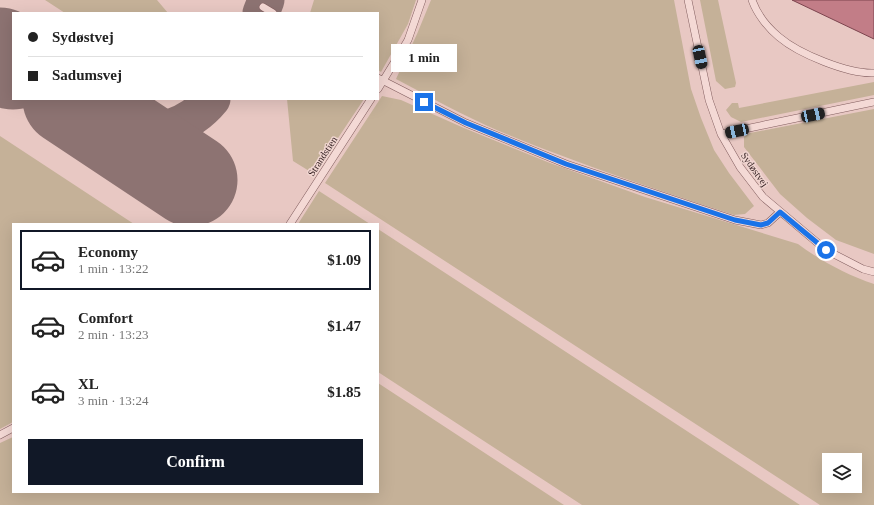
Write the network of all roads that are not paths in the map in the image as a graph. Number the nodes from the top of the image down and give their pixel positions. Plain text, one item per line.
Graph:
1 (422, 0) edge
2 (688, 0) edge
3 (752, 0) edge
4 (263, 7) dead end
5 (271, 12) edge
6 (874, 73) edge
7 (380, 80) edge
8 (370, 100) edge
9 (874, 102) edge
10 (722, 134) junction
11 (780, 212) junction
12 (291, 223) edge
13 (874, 272) edge
14 (12, 428) edge
15 (0, 434) edge

1 - 7 lane
2 - 10 lane, Sydøstvej
3 - 6 lane
4 - 5 lane
7 - 11 lane
8 - 12 lane, Strandstien
9 - 10 lane
10 - 11 lane, Sydøstvej
11 - 13 lane, Sydøstvej
14 - 15 lane

